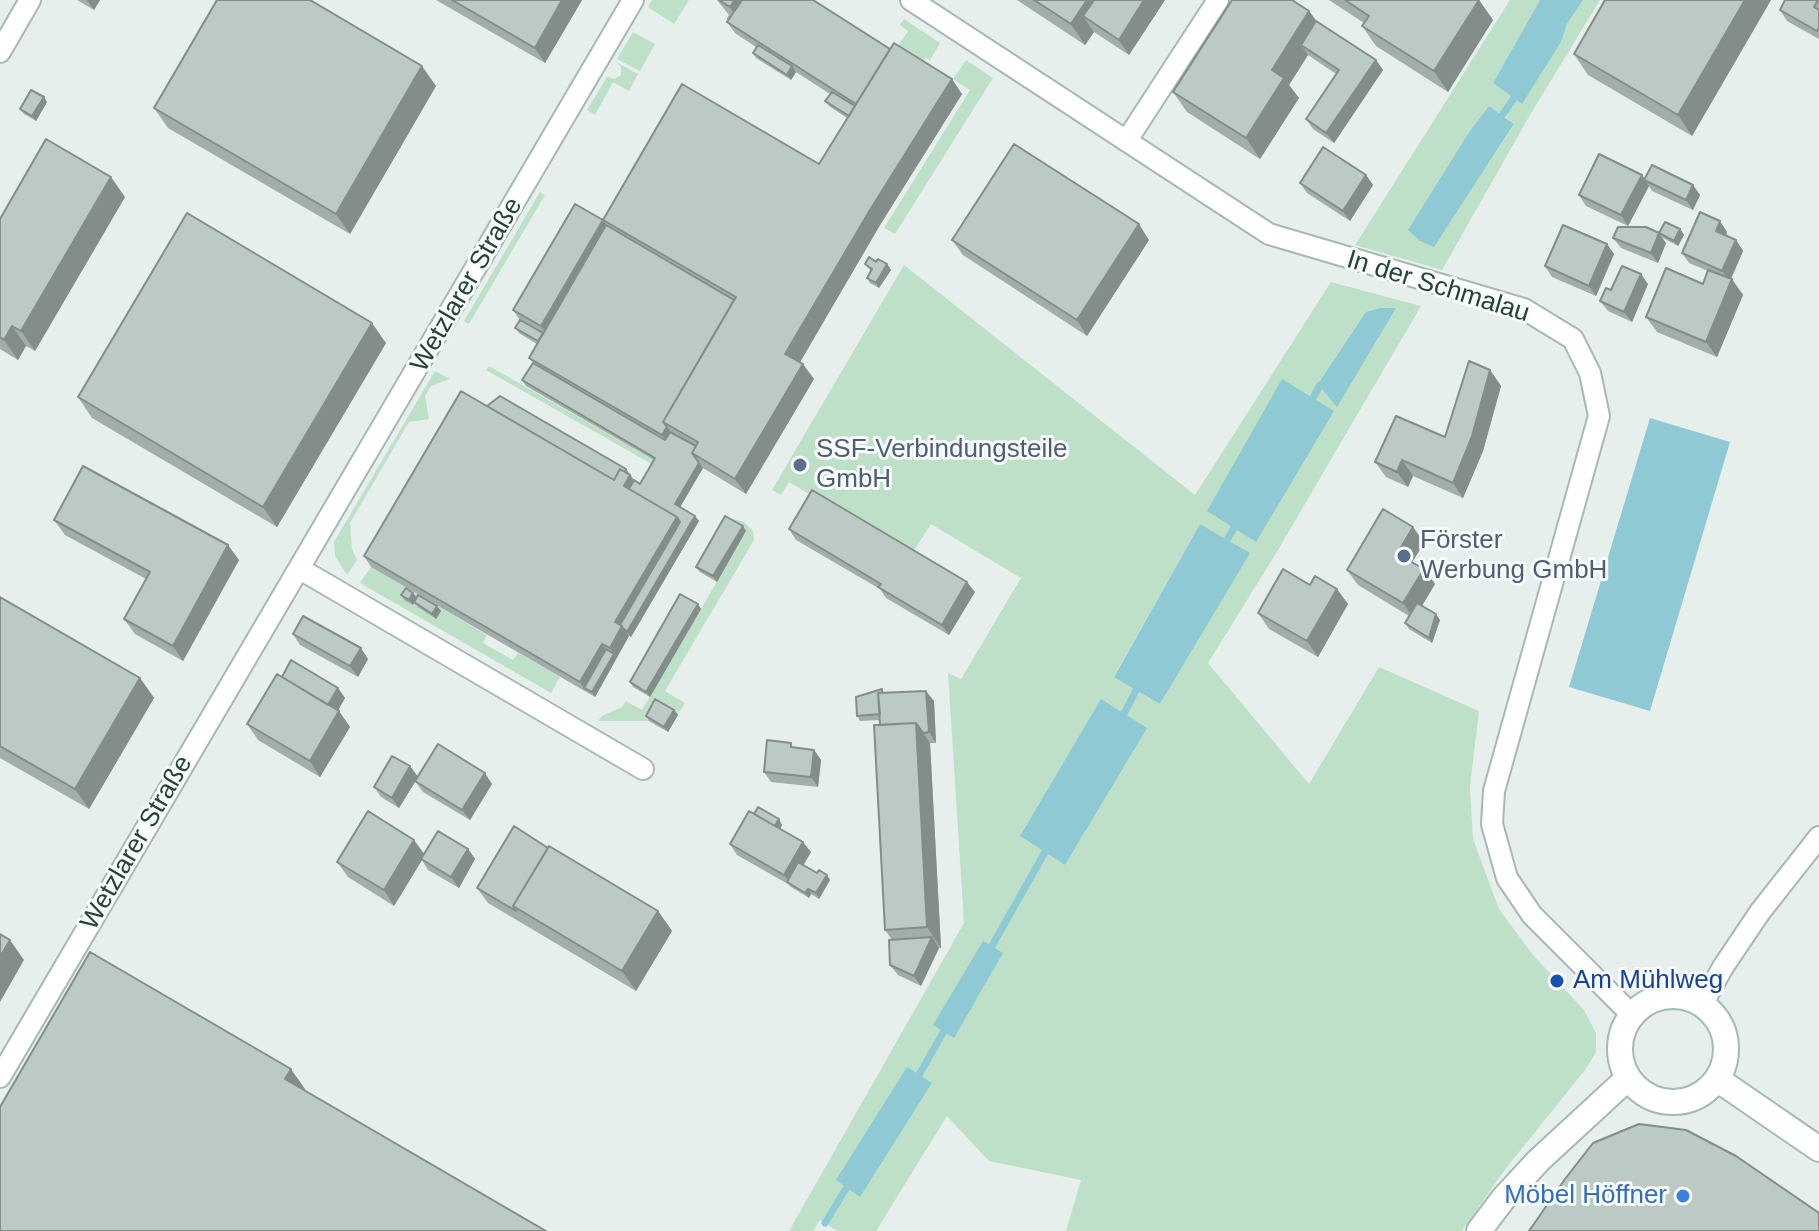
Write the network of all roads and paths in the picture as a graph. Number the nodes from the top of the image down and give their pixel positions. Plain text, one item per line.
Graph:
1 (30, 0) edge
2 (633, 0) edge
3 (911, 0) edge
4 (1218, 0) edge
5 (0, 52) edge
6 (1127, 140) junction
7 (300, 569) junction
8 (643, 769) dead end
9 (1819, 837) edge
10 (1702, 1005) junction
11 (1632, 1015) junction
12 (0, 1077) edge
13 (1628, 1078) junction
14 (1717, 1079) junction
15 (1819, 1149) edge
16 (1479, 1231) edge

1 - 5 street
2 - 7 street, Wetzlarer Straße
3 - 6 street, In der Schmalau
4 - 6 street
6 - 11 street, In der Schmalau
7 - 8 street
7 - 12 street, Wetzlarer Straße
9 - 10 street
10 - 11 main road
10 - 14 main road
11 - 13 main road
13 - 14 main road
13 - 16 main road
14 - 15 main road

